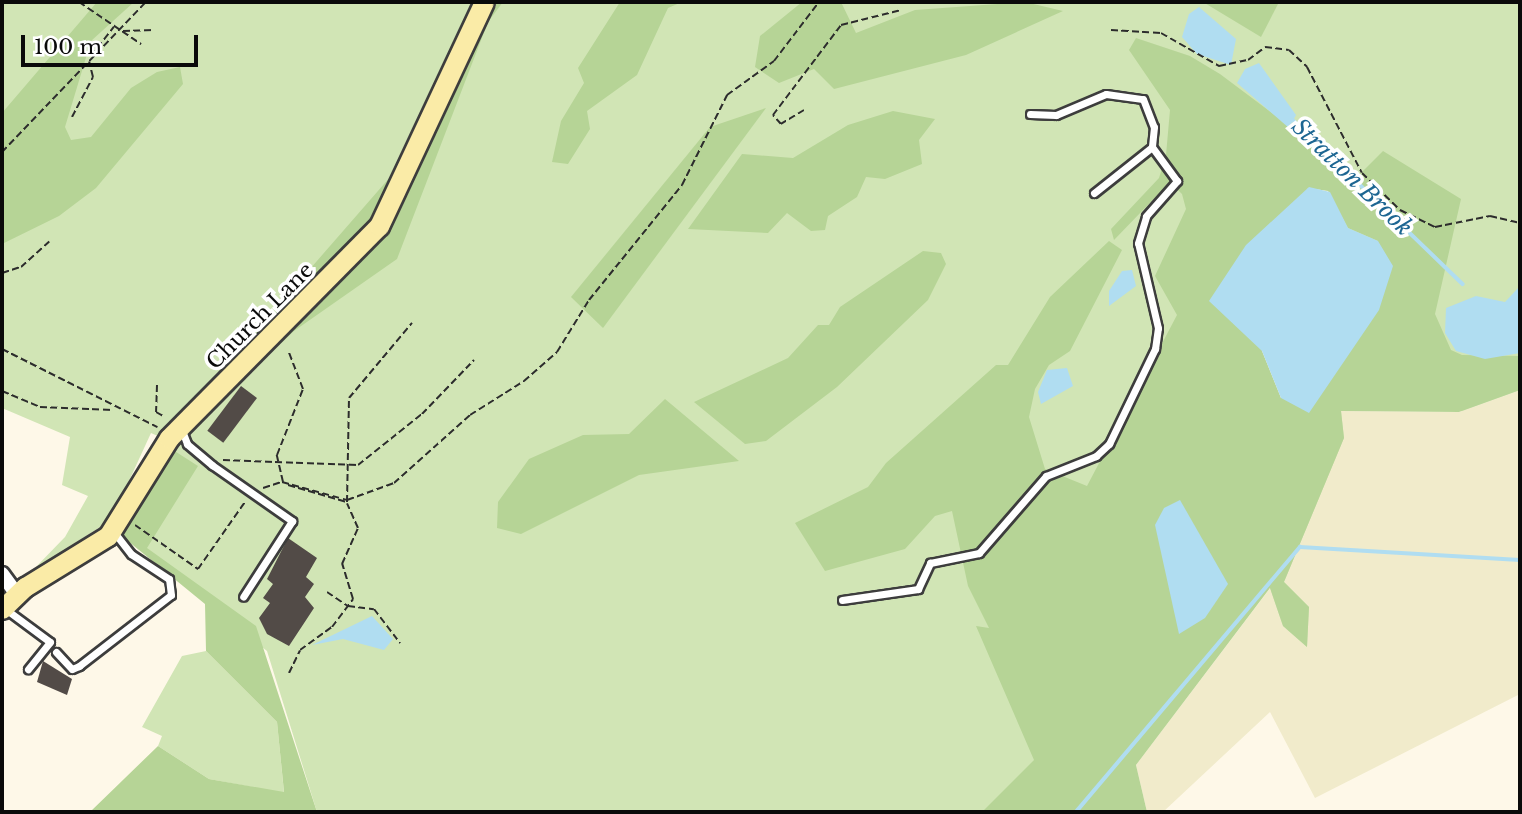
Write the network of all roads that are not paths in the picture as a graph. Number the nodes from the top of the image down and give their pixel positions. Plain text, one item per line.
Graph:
1 (484, 2) edge
2 (1030, 114) dead end
3 (1152, 147) junction
4 (1094, 193) dead end
5 (175, 433) junction
6 (120, 526) junction
7 (2, 574) edge
8 (243, 597) dead end
9 (842, 600) dead end
10 (7, 603) edge
11 (56, 652) dead end
12 (28, 669) dead end

1 - 5 street, Church Lane
2 - 3 lane
3 - 4 lane
3 - 9 lane
5 - 6 street, Church Lane
5 - 8 lane
6 - 10 street, Church Lane
6 - 11 lane
7 - 10 street
10 - 12 lane

